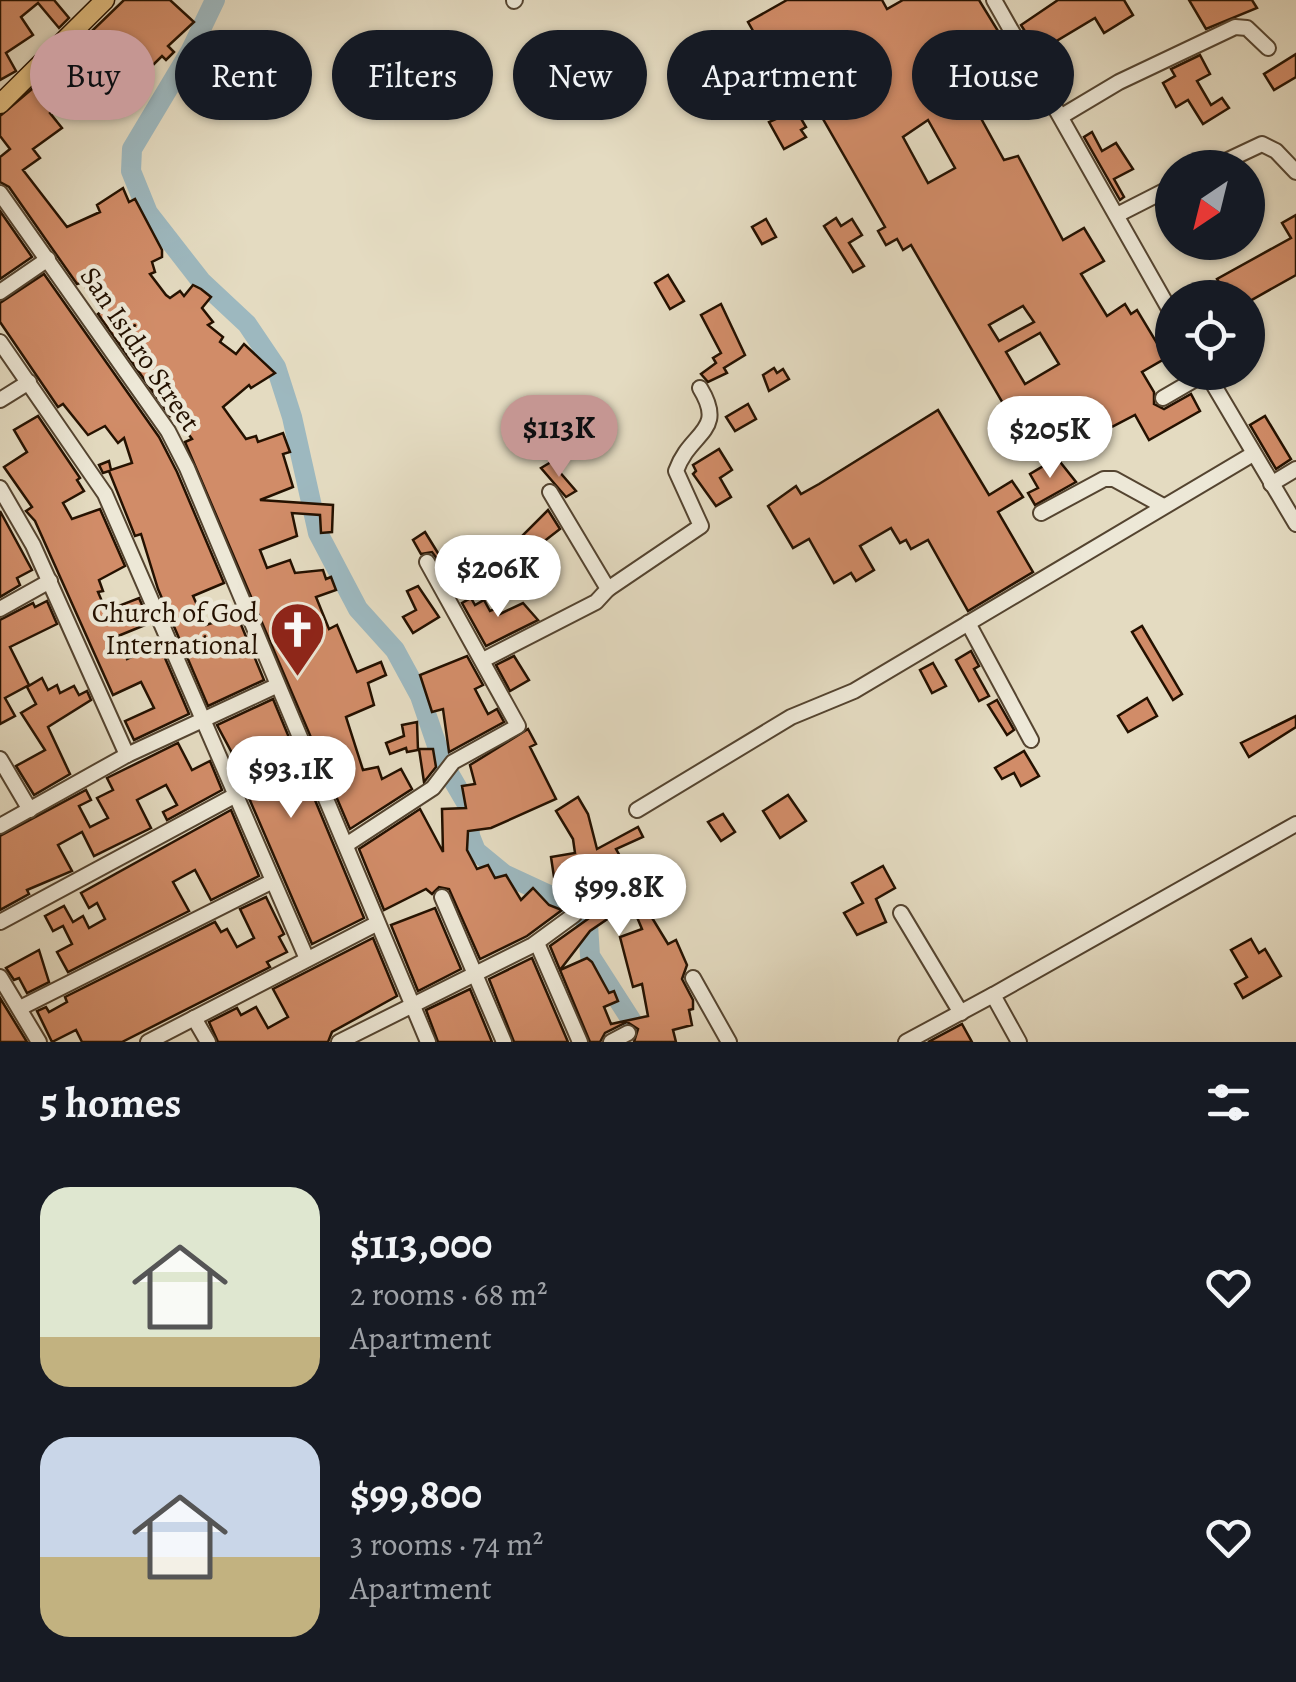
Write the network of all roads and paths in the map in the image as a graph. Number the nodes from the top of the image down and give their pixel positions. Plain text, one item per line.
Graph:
1 (105, 0) edge
2 (994, 0) edge
3 (1012, 30) edge
4 (1268, 48) dead end
5 (0, 104) edge
6 (1074, 109) edge
7 (1064, 120) edge
8 (1249, 150) edge
9 (1296, 172) edge
10 (0, 193) edge
11 (1155, 196) edge
12 (1116, 215) junction
13 (48, 258) junction
14 (1155, 284) edge
15 (0, 292) edge
16 (0, 342) edge
17 (28, 382) junction
18 (700, 388) dead end
19 (1176, 390) edge
20 (1216, 390) edge
21 (1162, 398) dead end
22 (0, 400) edge
23 (1254, 454) junction
24 (1296, 469) edge
25 (1272, 484) junction
26 (0, 488) edge
27 (550, 492) dead end
28 (5, 505) edge
29 (1163, 506) junction
30 (1041, 514) dead end
31 (1296, 524) edge
32 (427, 562) dead end
33 (50, 581) junction
34 (608, 590) junction
35 (0, 608) edge
36 (968, 623) junction
37 (484, 660) junction
38 (276, 686) junction
39 (204, 720) junction
40 (1031, 740) dead end
41 (128, 755) junction
42 (0, 759) edge
43 (234, 796) junction
44 (30, 810) junction
45 (637, 810) dead end
46 (1296, 824) edge
47 (0, 826) edge
48 (346, 846) junction
49 (271, 882) junction
50 (442, 897) dead end
51 (574, 914) dead end
52 (901, 914) dead end
53 (0, 922) edge
54 (376, 924) junction
55 (537, 943) junction
56 (306, 959) junction
57 (474, 972) junction
58 (0, 977) edge
59 (694, 978) dead end
60 (993, 996) junction
61 (412, 1002) junction
62 (20, 1008) junction
63 (961, 1013) junction
64 (194, 1018) junction
65 (628, 1033) dead end
66 (40, 1042) edge
67 (148, 1042) edge
68 (208, 1042) edge
69 (339, 1042) edge
70 (428, 1042) edge
71 (504, 1042) edge
72 (580, 1042) edge
73 (611, 1042) edge
74 (730, 1042) edge
75 (906, 1042) edge
76 (1019, 1042) edge

1 - 5 main road
2 - 3 street
4 - 6 street
7 - 12 street
8 - 9 street
10 - 13 street, San Isidro Street
11 - 12 street
12 - 14 street
13 - 15 street
13 - 38 street, San Isidro Street
16 - 17 street
17 - 22 street
17 - 39 street
18 - 34 street
19 - 21 street
20 - 23 street
23 - 25 street
23 - 29 street
24 - 25 street
25 - 31 street
26 - 28 street
27 - 34 street
28 - 33 street
29 - 30 street
29 - 36 street
32 - 37 street
33 - 35 street
33 - 41 street
34 - 37 street
36 - 40 street
36 - 45 street
37 - 48 street
38 - 39 street
38 - 48 street, San Isidro Street
39 - 41 street
39 - 43 street
41 - 44 street
42 - 44 street
43 - 49 street
43 - 53 street
44 - 47 street
46 - 60 street
48 - 54 street, San Isidro Street
49 - 56 street
49 - 62 street
50 - 57 street
51 - 55 street
52 - 63 street
54 - 56 street
54 - 61 street, San Isidro Street
55 - 57 street
55 - 72 street
56 - 64 street
57 - 61 street
57 - 71 street
58 - 62 street
59 - 74 street
60 - 63 street
60 - 76 street
61 - 69 street
61 - 70 street, San Isidro Street
62 - 66 street
63 - 75 street
64 - 67 street
64 - 68 street
65 - 73 street

